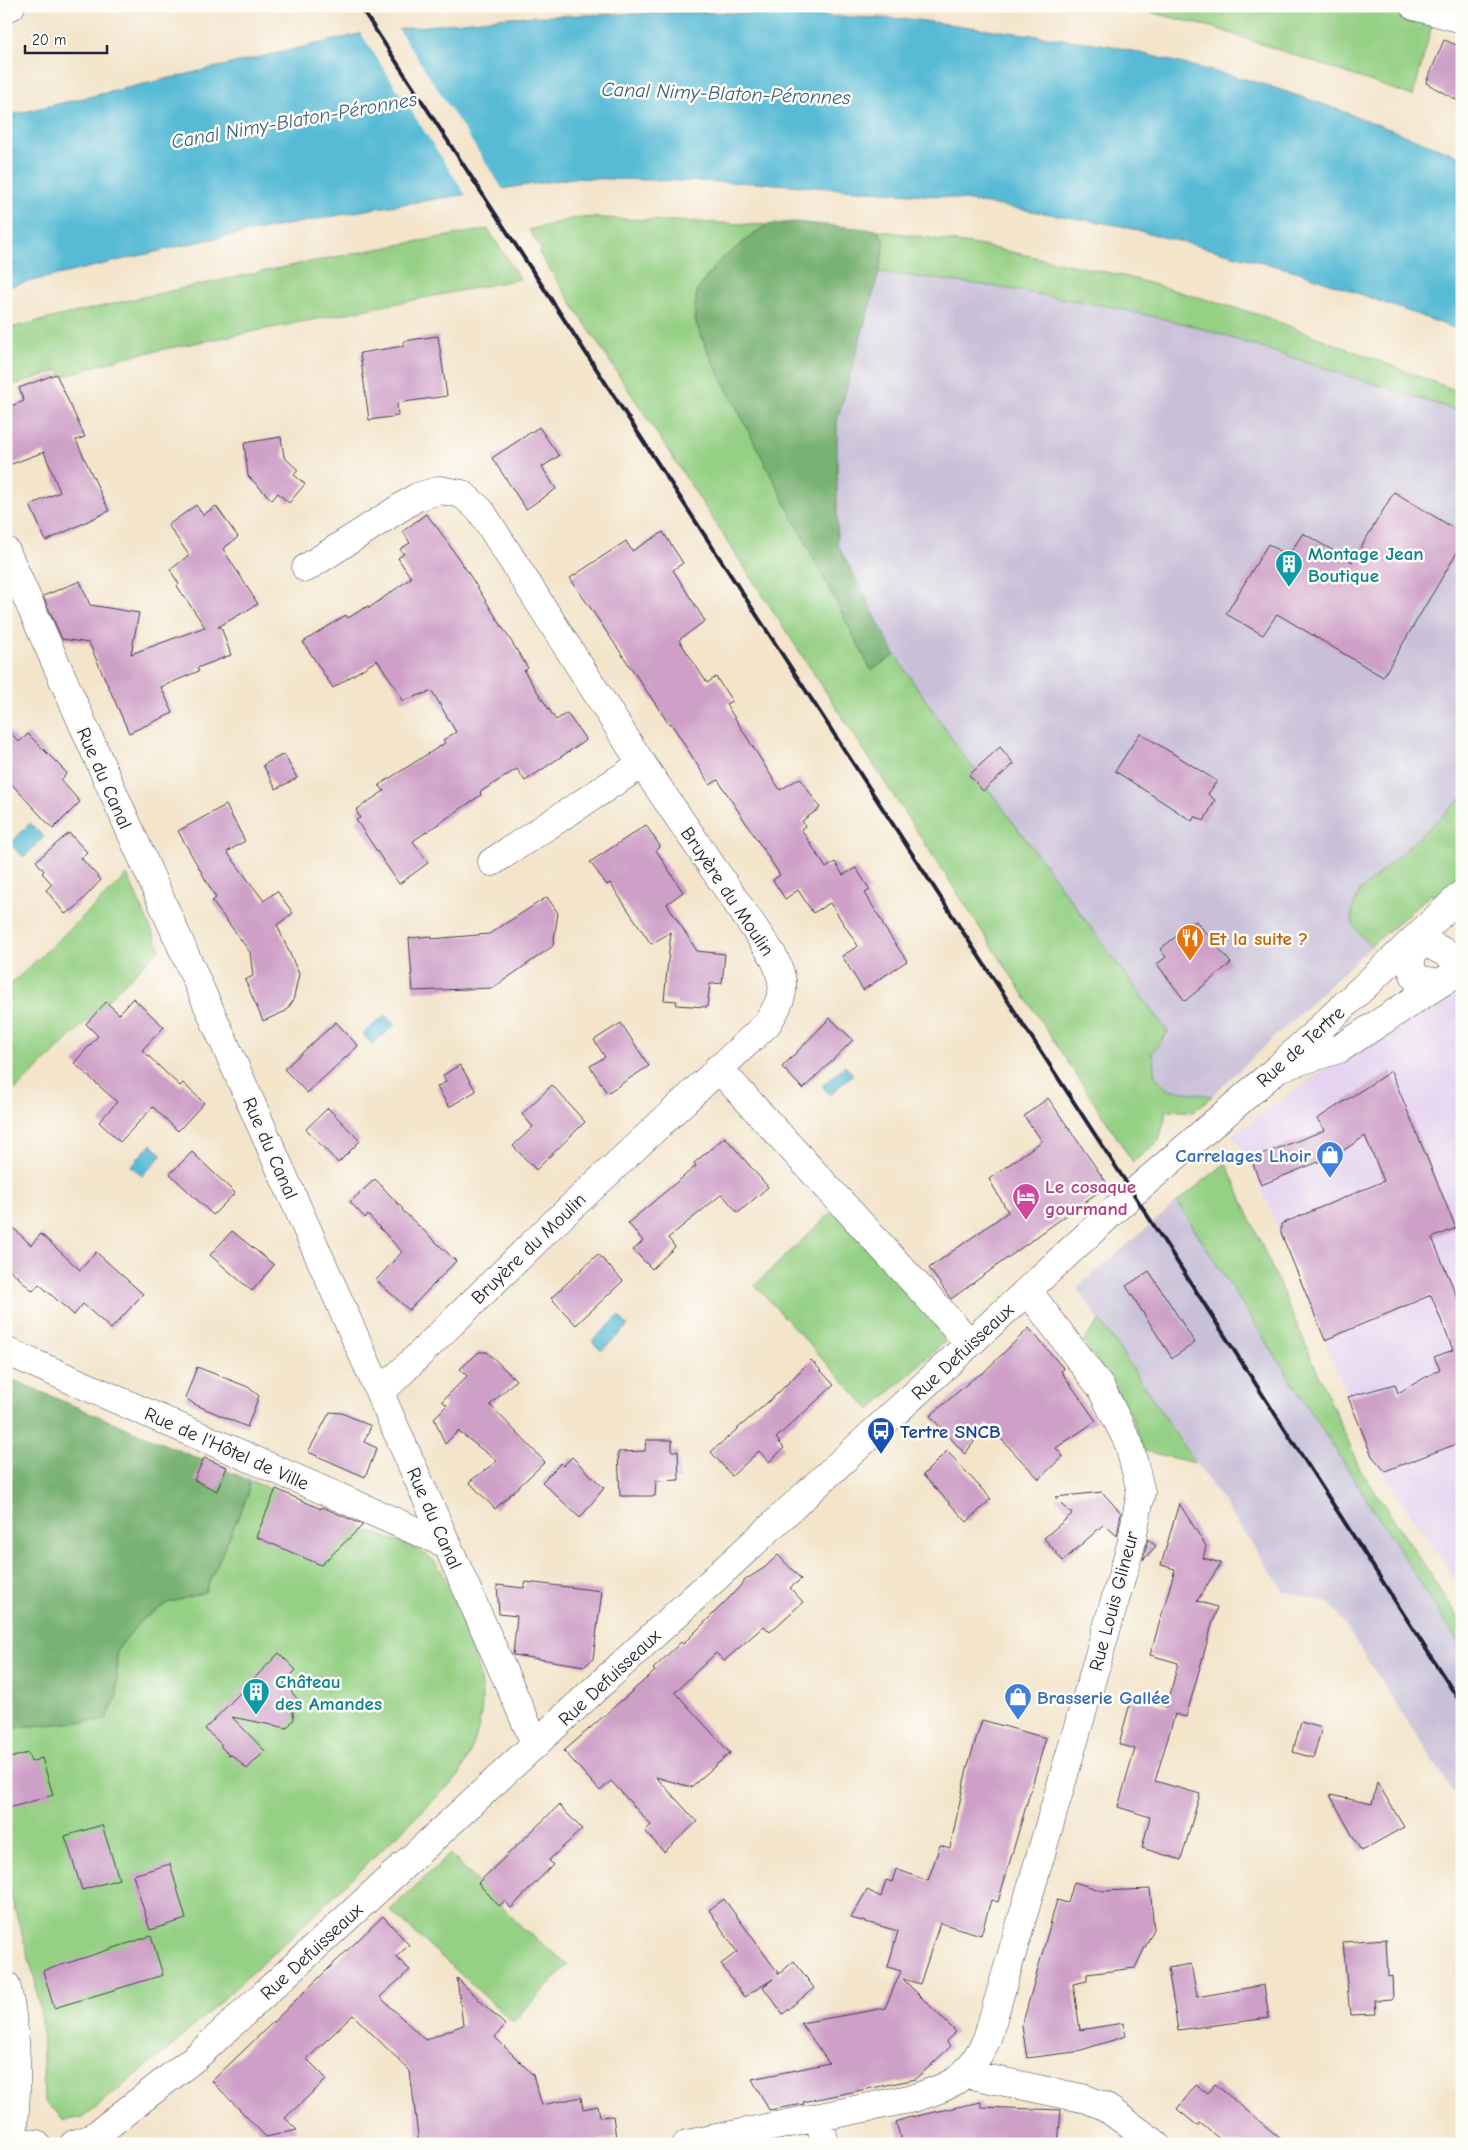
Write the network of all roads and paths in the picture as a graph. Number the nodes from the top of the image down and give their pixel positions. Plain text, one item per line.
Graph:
1 (11, 6) edge
2 (1414, 6) edge
3 (6, 8) edge
4 (1462, 19) edge
5 (6, 551) edge
6 (306, 568) dead end
7 (642, 764) junction
8 (492, 862) dead end
9 (1462, 894) edge
10 (1418, 938) junction
11 (1462, 958) edge
12 (1451, 976) edge
13 (718, 1068) junction
14 (1278, 1068) junction
15 (1133, 1193) joint
16 (1028, 1290) junction
17 (970, 1343) junction
18 (6, 1351) edge
19 (380, 1393) junction
20 (448, 1545) junction
21 (536, 1745) junction
22 (6, 1985) edge
23 (967, 2074) junction
24 (819, 2118) junction
25 (84, 2142) edge
26 (20, 2143) edge
27 (687, 2144) edge
28 (825, 2144) edge
29 (1156, 2144) edge

1 - 3 street
2 - 4 street
5 - 19 street, Rue du Canal
6 - 7 street, Bruyère du Moulin
7 - 8 street
7 - 13 street, Bruyère du Moulin
9 - 10 street, Rue de Tertre
10 - 11 street
10 - 12 street
10 - 14 street, Rue de Tertre
12 - 14 street
13 - 17 street
13 - 19 street, Bruyère du Moulin
14 - 15 street, Rue de Tertre
15 - 16 street, Rue Defuisseaux
16 - 17 street, Rue Defuisseaux
16 - 23 street, Rue Louis Glineur
17 - 21 street, Rue Defuisseaux
18 - 20 street, Rue de l'Hôtel de Ville
19 - 20 street, Rue du Canal
20 - 21 street, Rue du Canal
21 - 25 street, Rue Defuisseaux
22 - 26 street
23 - 24 street
23 - 29 street
24 - 27 street
24 - 28 street

